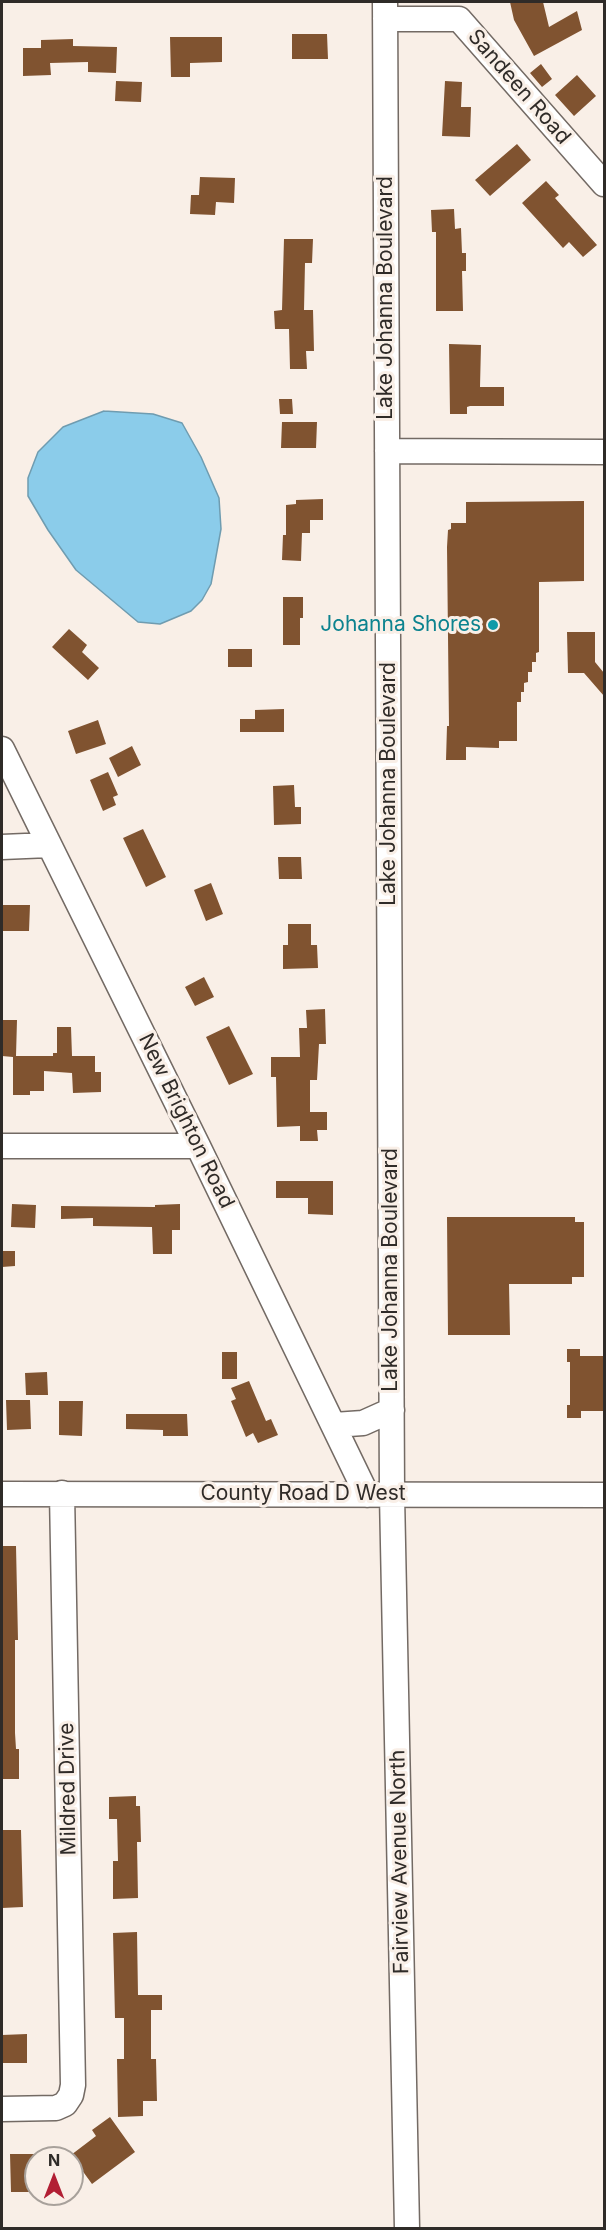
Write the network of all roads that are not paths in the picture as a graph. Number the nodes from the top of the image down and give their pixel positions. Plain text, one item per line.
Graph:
1 (385, 10) edge
2 (604, 184) edge
3 (387, 451) junction
4 (604, 452) edge
5 (2, 749) edge
6 (49, 845) junction
7 (2, 847) edge
8 (2, 1146) edge
9 (198, 1146) junction
10 (392, 1410) junction
11 (334, 1425) junction
12 (62, 1493) junction
13 (2, 1494) edge
14 (366, 1495) junction
15 (392, 1495) junction
16 (604, 1495) edge
17 (2, 2109) edge
18 (407, 2229) edge

1 - 2 street, Sandeen Road
1 - 3 street, Lake Johanna Boulevard
3 - 4 street
3 - 10 street, Lake Johanna Boulevard
5 - 6 street, New Brighton Road
6 - 7 street
6 - 9 street, New Brighton Road
8 - 9 street
9 - 11 street, New Brighton Road
10 - 11 street
10 - 15 street, Lake Johanna Boulevard
11 - 14 street, New Brighton Road
12 - 13 street, County Road D West
12 - 14 street, County Road D West
12 - 17 street, Mildred Drive
14 - 15 street, County Road D West
15 - 16 street, County Road D West
15 - 18 street, Fairview Avenue North

